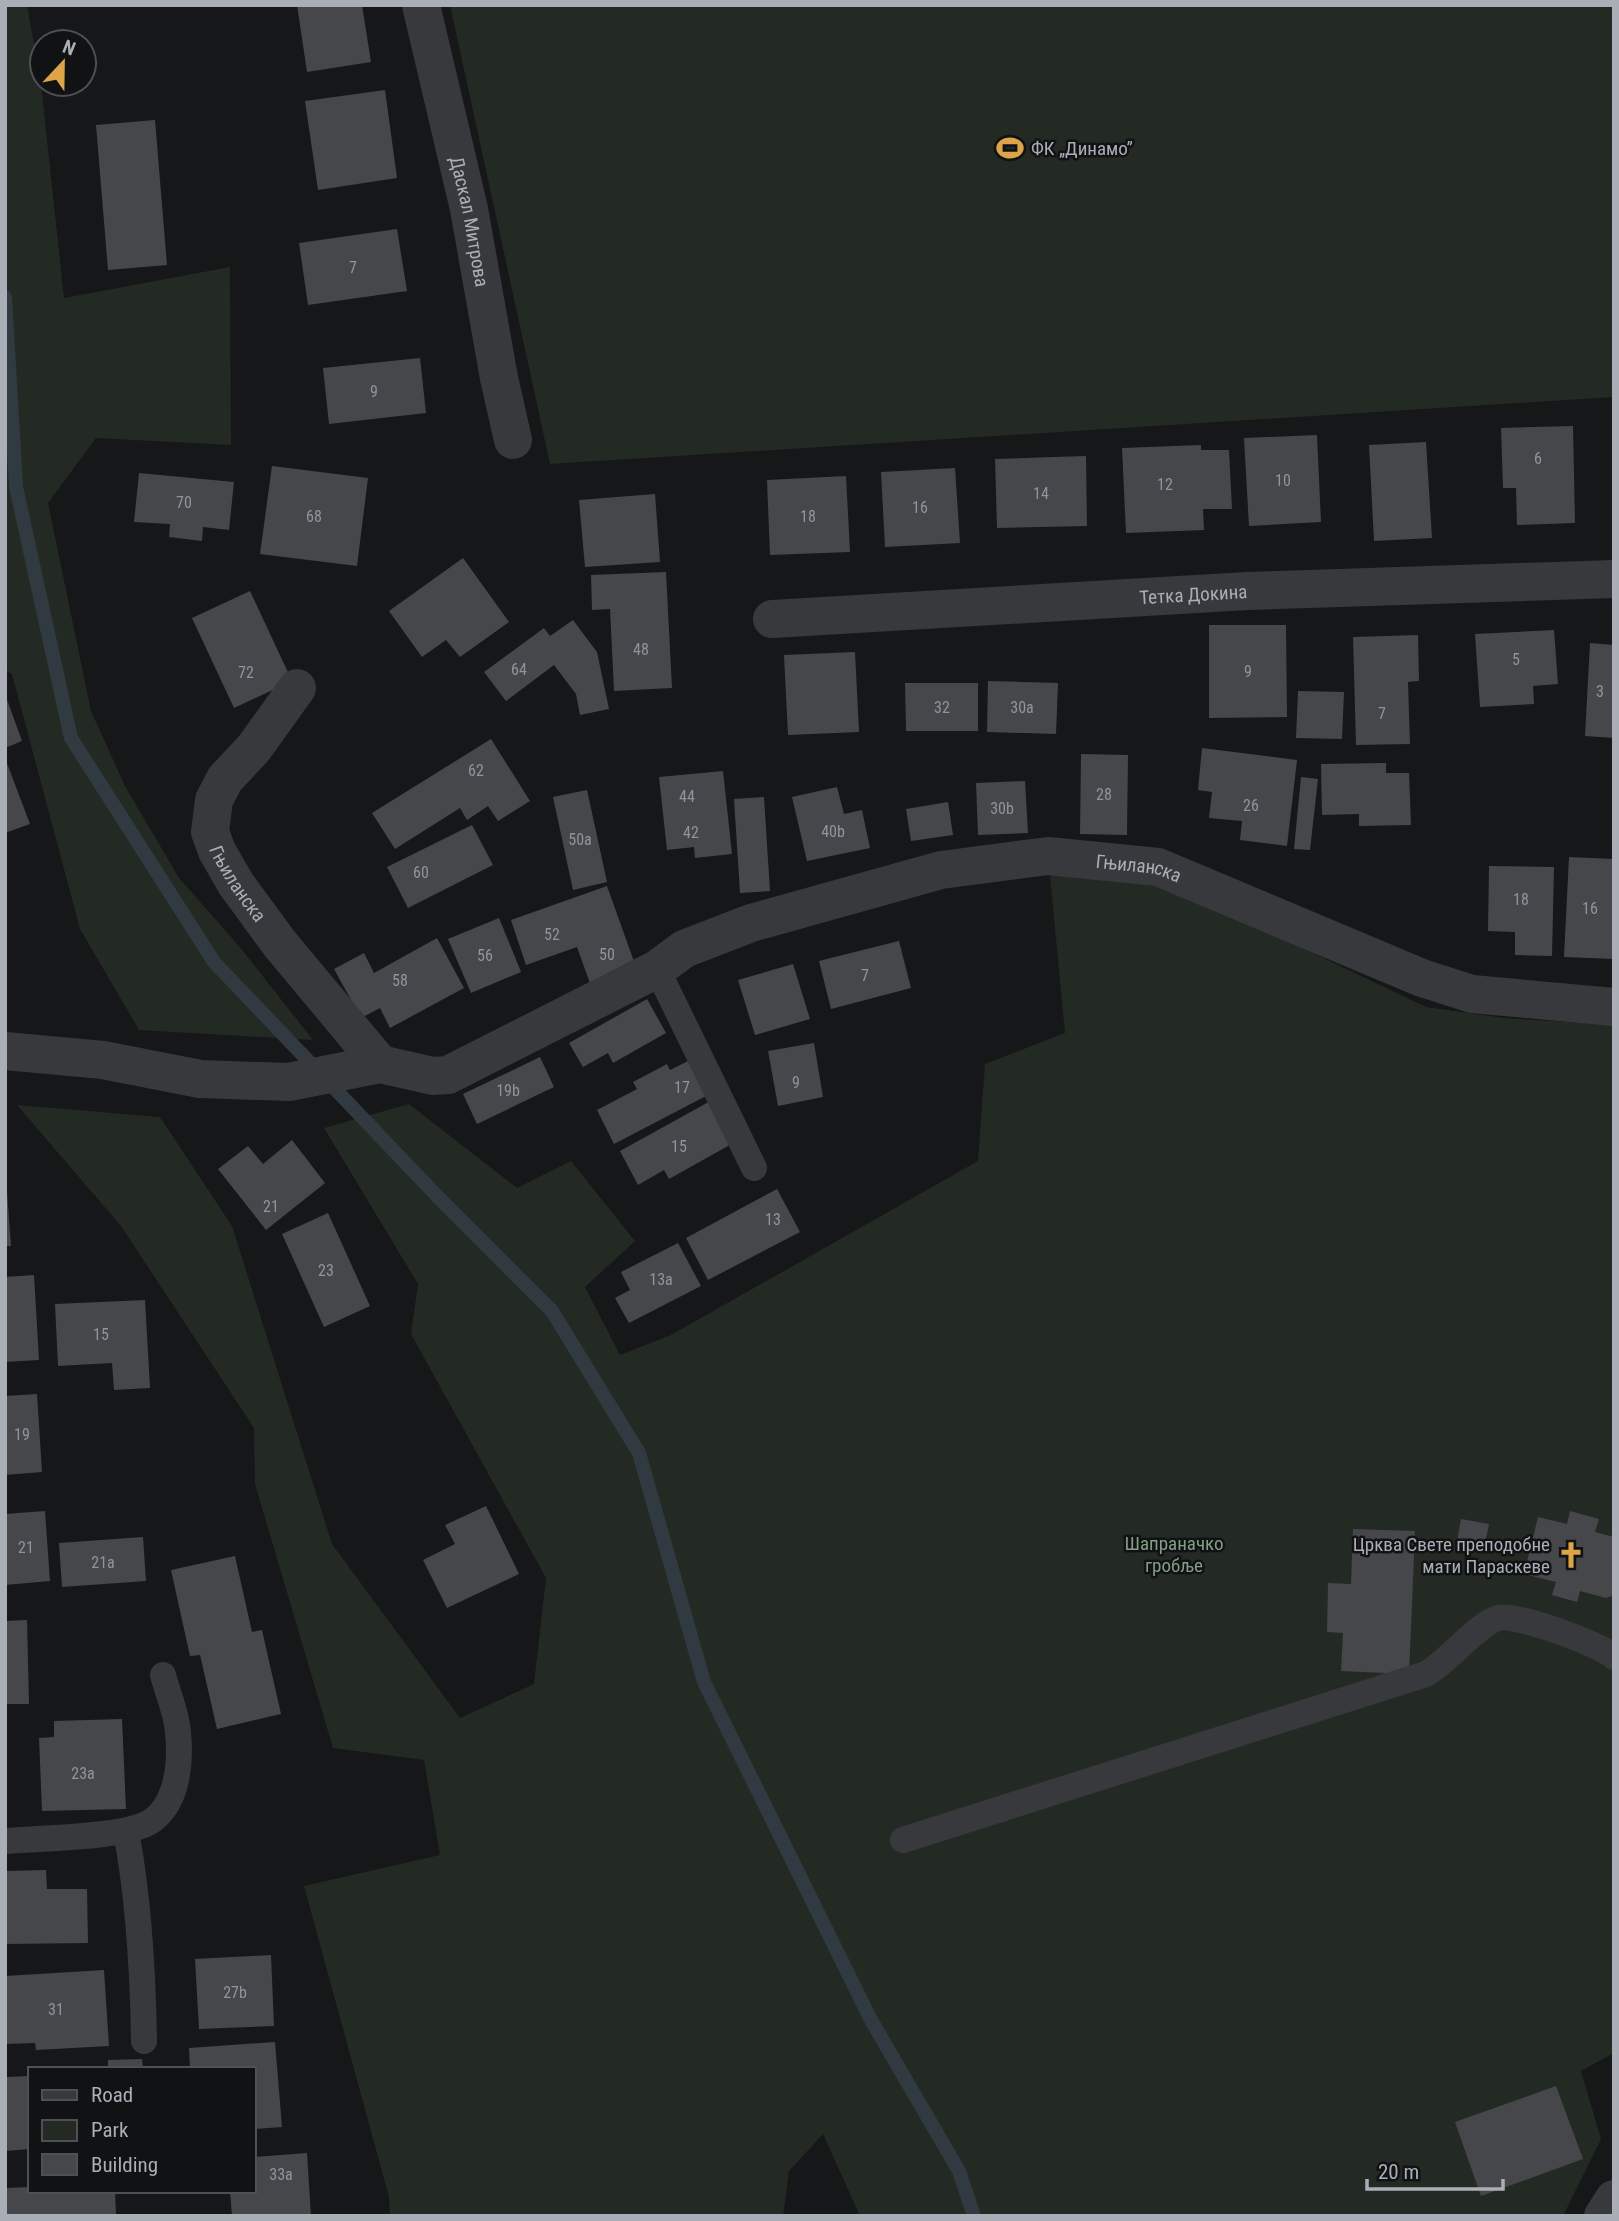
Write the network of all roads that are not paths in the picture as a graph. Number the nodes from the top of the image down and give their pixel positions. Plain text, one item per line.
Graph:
1 (421, 5) edge
2 (513, 440) dead end
3 (1614, 579) edge
4 (772, 619) dead end
5 (297, 688) dead end
6 (657, 969) junction
7 (1614, 1007) edge
8 (5, 1051) edge
9 (373, 1065) junction
10 (754, 1168) dead end
11 (1614, 1657) edge
12 (163, 1675) dead end
13 (126, 1831) junction
14 (903, 1840) dead end
15 (5, 1841) edge
16 (144, 2041) dead end
17 (1614, 2199) edge
18 (1603, 2216) edge

1 - 2 street, Даскал Митрова
3 - 4 street, Тетка Докина
5 - 9 street, Гњиланска
6 - 7 street, Гњиланска
6 - 9 street, Гњиланска
6 - 10 lane
8 - 9 street, Гњиланска
11 - 14 lane
12 - 13 lane
13 - 15 lane
13 - 16 lane
17 - 18 street

